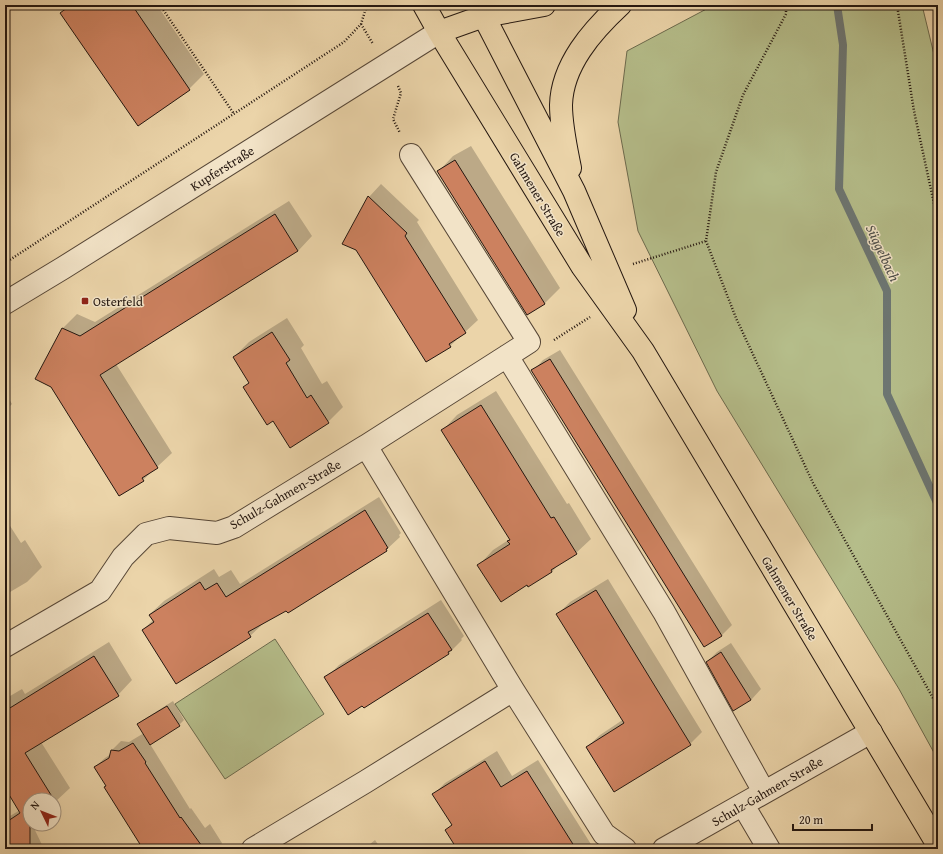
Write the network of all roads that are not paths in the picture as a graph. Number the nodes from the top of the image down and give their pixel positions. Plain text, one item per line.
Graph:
1 (424, 5) edge
2 (544, 5) edge
3 (620, 5) edge
4 (481, 10) edge
5 (439, 32) junction
6 (411, 155) dead end
7 (574, 191) junction
8 (5, 303) edge
9 (644, 352) junction
10 (507, 356) junction
11 (366, 446) junction
12 (5, 646) edge
13 (513, 690) junction
14 (871, 732) junction
15 (764, 792) junction
16 (743, 805) junction
17 (938, 845) edge
18 (253, 849) edge
19 (625, 849) edge
20 (664, 849) edge
21 (769, 849) edge

1 - 5 main road, Gahmener Straße
2 - 4 main road
3 - 7 main road
4 - 5 main road
4 - 7 main road, Gahmener Straße
5 - 8 street, Kupferstraße
5 - 9 main road, Gahmener Straße
6 - 10 street, Schulz-Gahmen-Straße
7 - 9 main road, Gahmener Straße
9 - 14 main road, Gahmener Straße
10 - 11 street, Schulz-Gahmen-Straße
10 - 15 street
11 - 12 street, Schulz-Gahmen-Straße
11 - 13 street
13 - 18 street
13 - 19 street
14 - 15 street, Schulz-Gahmen-Straße
14 - 17 main road, Gahmener Straße
15 - 16 street, Schulz-Gahmen-Straße
16 - 20 street, Schulz-Gahmen-Straße
16 - 21 street

